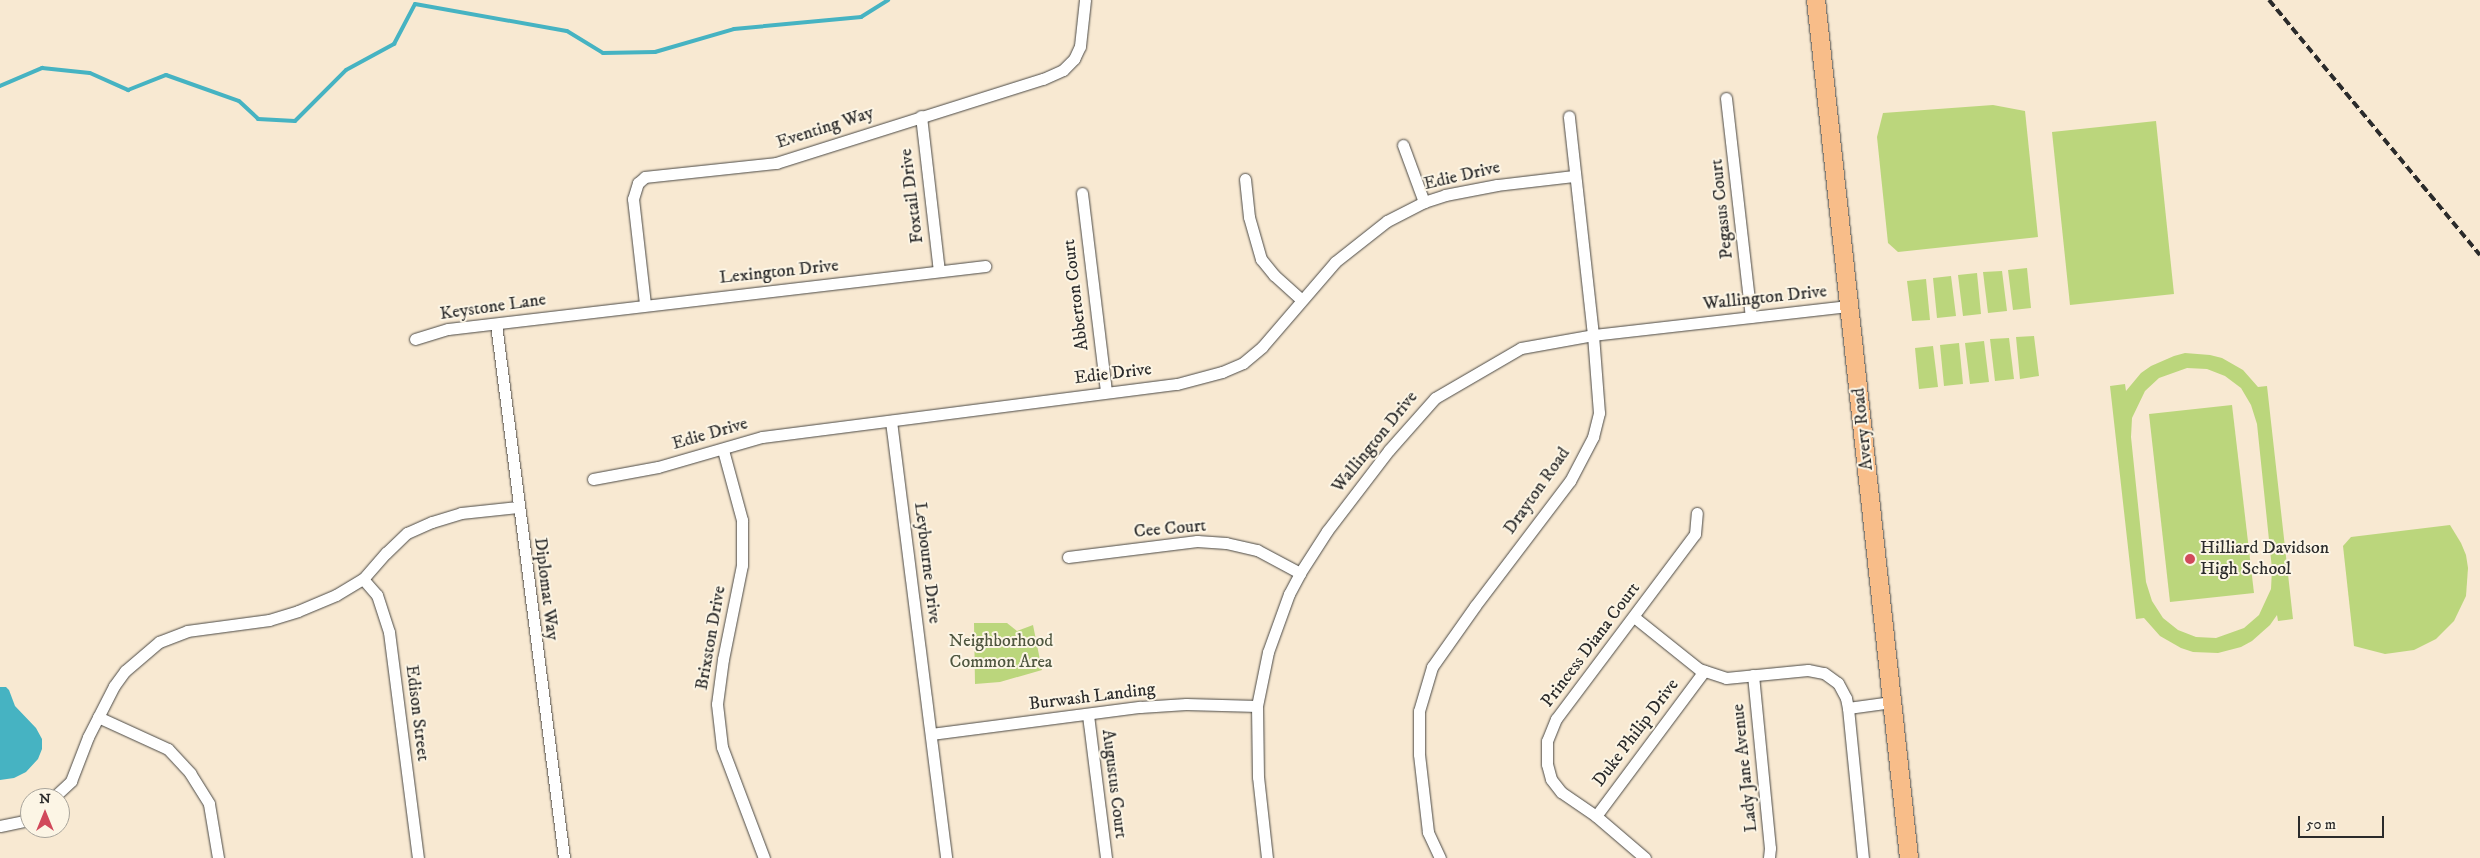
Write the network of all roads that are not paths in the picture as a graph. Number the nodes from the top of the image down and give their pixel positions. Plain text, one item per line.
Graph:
1 (1085, 0) edge
2 (1816, 0) edge
3 (1726, 98) dead end
4 (921, 116) junction
5 (1569, 116) dead end
6 (1403, 145) dead end
7 (1574, 176) junction
8 (1245, 179) dead end
9 (1082, 193) dead end
10 (1424, 202) junction
11 (985, 266) dead end
12 (939, 271) junction
13 (1302, 299) junction
14 (645, 304) junction
15 (1849, 306) junction
16 (577, 313) joint
17 (1751, 317) junction
18 (496, 324) junction
19 (1593, 335) junction
20 (415, 339) dead end
21 (1106, 392) junction
22 (891, 420) junction
23 (723, 450) junction
24 (593, 479) dead end
25 (518, 507) junction
26 (1697, 514) dead end
27 (1068, 557) dead end
28 (1300, 573) junction
29 (363, 579) junction
30 (1634, 617) junction
31 (1704, 671) junction
32 (1753, 675) junction
33 (1892, 702) junction
34 (1257, 706) junction
35 (1848, 708) junction
36 (1088, 715) junction
37 (98, 717) junction
38 (931, 734) junction
39 (64, 788) edge
40 (1596, 816) junction
41 (20, 821) edge
42 (0, 826) edge
43 (218, 858) edge
44 (418, 858) edge
45 (564, 858) edge
46 (764, 858) edge
47 (946, 858) edge
48 (1106, 858) edge
49 (1266, 858) edge
50 (1440, 858) edge
51 (1645, 858) edge
52 (1769, 858) edge
53 (1863, 858) edge
54 (1909, 858) edge

1 - 4 street, Eventing Way
2 - 15 main road, Avery Road
3 - 17 street, Pegasus Court
4 - 12 street, Foxtail Drive
4 - 14 street, Eventing Way
5 - 7 street, Drayton Road
6 - 10 street
7 - 10 street, Edie Drive
7 - 19 street, Drayton Road
8 - 13 street
9 - 21 street, Abberton Court
10 - 13 street, Edie Drive
11 - 12 street, Lexington Drive
12 - 14 street, Lexington Drive
13 - 21 street, Edie Drive
14 - 16 street, Lexington Drive
15 - 17 street, Wallington Drive
15 - 33 main road, Avery Road
16 - 18 street, Keystone Lane
17 - 19 street, Wallington Drive
18 - 20 street, Keystone Lane
18 - 25 street, Diplomat Way
19 - 28 street, Wallington Drive
19 - 50 street, Drayton Road
21 - 22 street, Edie Drive
22 - 23 street, Edie Drive
22 - 38 street, Leybourne Drive
23 - 24 street, Edie Drive
23 - 46 street, Brixston Drive
25 - 29 street
25 - 45 street, Diplomat Way
26 - 30 street, Princess Diana Court
27 - 28 street, Cee Court
28 - 34 street, Wallington Drive
29 - 37 street
29 - 44 street, Edison Street
30 - 31 street
30 - 40 street, Princess Diana Court
31 - 32 street
31 - 40 street, Duke Philip Drive
32 - 35 street
32 - 52 street, Lady Jane Avenue
33 - 35 street
33 - 54 main road, Avery Road
34 - 36 street, Burwash Landing
34 - 49 street, Wallington Drive
35 - 53 street
36 - 38 street, Burwash Landing
36 - 48 street, Augustus Court
37 - 39 street
37 - 43 street
38 - 47 street, Leybourne Drive
40 - 51 street, Princess Diana Court
41 - 42 street

